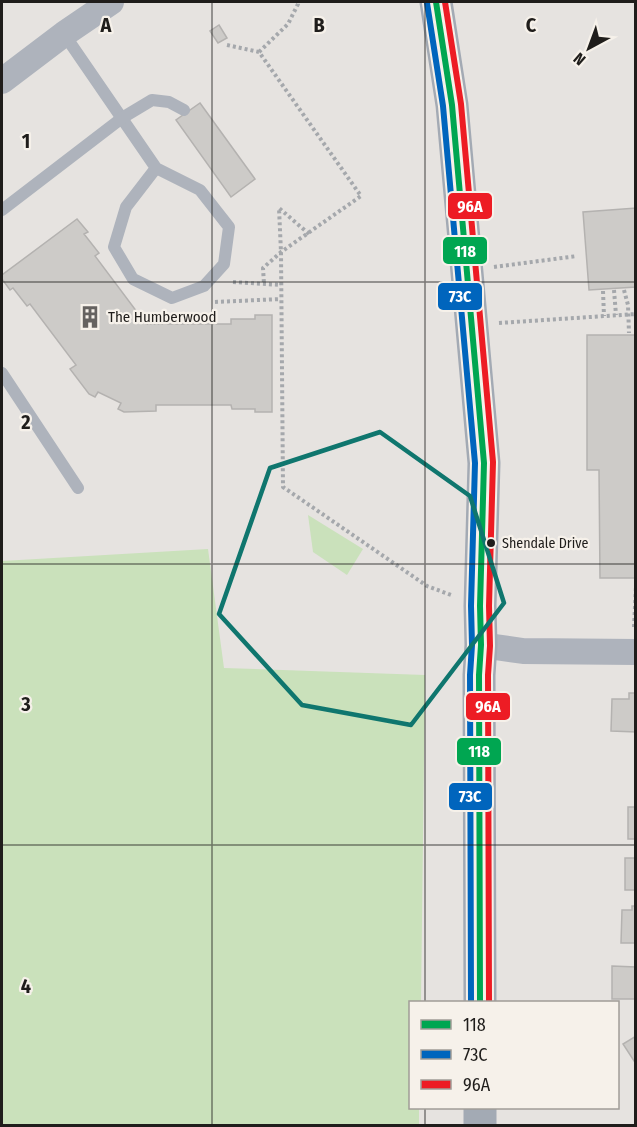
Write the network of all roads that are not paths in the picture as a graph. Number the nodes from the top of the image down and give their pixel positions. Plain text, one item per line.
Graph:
1 (111, 2) edge
2 (436, 2) edge
3 (64, 34) junction
4 (2, 81) edge
5 (184, 110) dead end
6 (122, 118) junction
7 (156, 168) junction
8 (2, 210) edge
9 (2, 373) edge
10 (78, 488) dead end
11 (481, 645) junction
12 (635, 652) edge
13 (480, 1001) edge
14 (480, 1109) edge
15 (480, 1125) edge

1 - 3 street
2 - 11 main road
3 - 4 street
3 - 6 lane
5 - 6 lane
6 - 7 lane
6 - 8 lane
7 - 7 lane
9 - 10 lane
11 - 12 street
11 - 13 main road
14 - 15 main road

